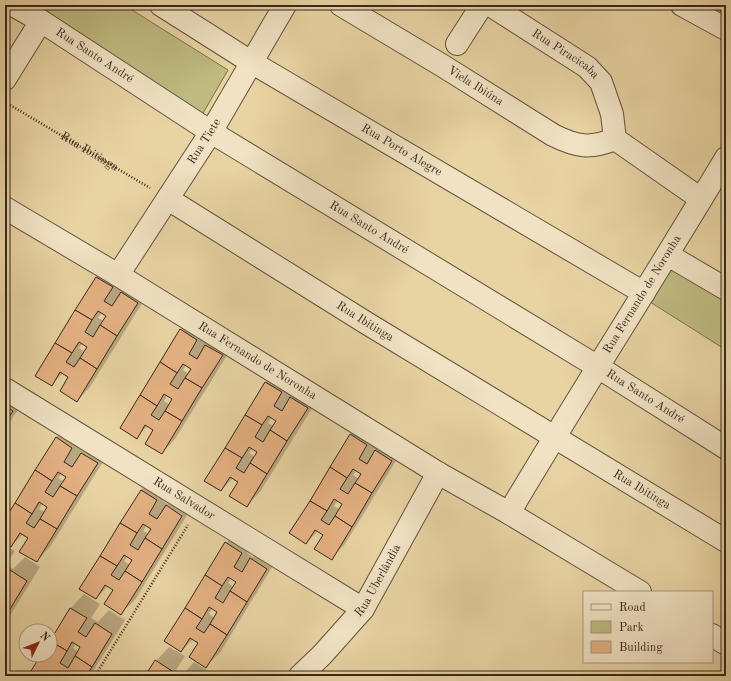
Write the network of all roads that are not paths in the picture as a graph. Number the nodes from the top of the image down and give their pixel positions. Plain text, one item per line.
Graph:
1 (13, 5) edge
2 (161, 5) edge
3 (285, 5) edge
4 (341, 5) edge
5 (482, 5) edge
6 (490, 5) edge
7 (682, 5) edge
8 (41, 22) junction
9 (726, 29) edge
10 (457, 44) dead end
11 (251, 62) junction
12 (5, 79) edge
13 (211, 132) junction
14 (616, 139) junction
15 (725, 164) edge
16 (168, 199) junction
17 (701, 199) junction
18 (5, 208) edge
19 (668, 255) junction
20 (118, 275) junction
21 (726, 289) edge
22 (644, 293) junction
23 (598, 367) junction
24 (5, 389) edge
25 (555, 436) junction
26 (726, 448) edge
27 (438, 473) junction
28 (509, 513) junction
29 (726, 541) edge
30 (638, 591) edge
31 (363, 609) junction
32 (713, 636) edge
33 (726, 644) edge
34 (300, 676) edge

1 - 8 street, Rua Santo André
2 - 11 street, Rua Porto Alegre
3 - 11 street, Rua Tiete
4 - 14 street, Viela Ibiúna
5 - 10 street
6 - 14 street, Rua Piracicaba
7 - 9 street
8 - 12 street
8 - 13 street, Rua Santo André
11 - 13 street, Rua Tiete
11 - 22 street, Rua Porto Alegre
13 - 16 street, Rua Tiete
13 - 23 street, Rua Santo André
14 - 17 street
15 - 17 street, Rua Fernando de Noronha
16 - 20 street, Rua Tiete
16 - 25 street, Rua Ibitinga
17 - 19 street, Rua Fernando de Noronha
18 - 20 street, Rua Fernando de Noronha
19 - 21 street
19 - 22 street, Rua Fernando de Noronha
20 - 27 street, Rua Fernando de Noronha
22 - 23 street, Rua Fernando de Noronha
23 - 25 street, Rua Fernando de Noronha
23 - 26 street, Rua Santo André
24 - 31 street, Rua Salvador
25 - 28 street, Rua Fernando de Noronha
25 - 29 street, Rua Ibitinga
27 - 28 street, Rua Fernando de Noronha
27 - 31 street, Rua Uberlândia
28 - 30 street, Rua Fernando de Noronha
31 - 34 street, Rua Uberlândia
32 - 33 street

